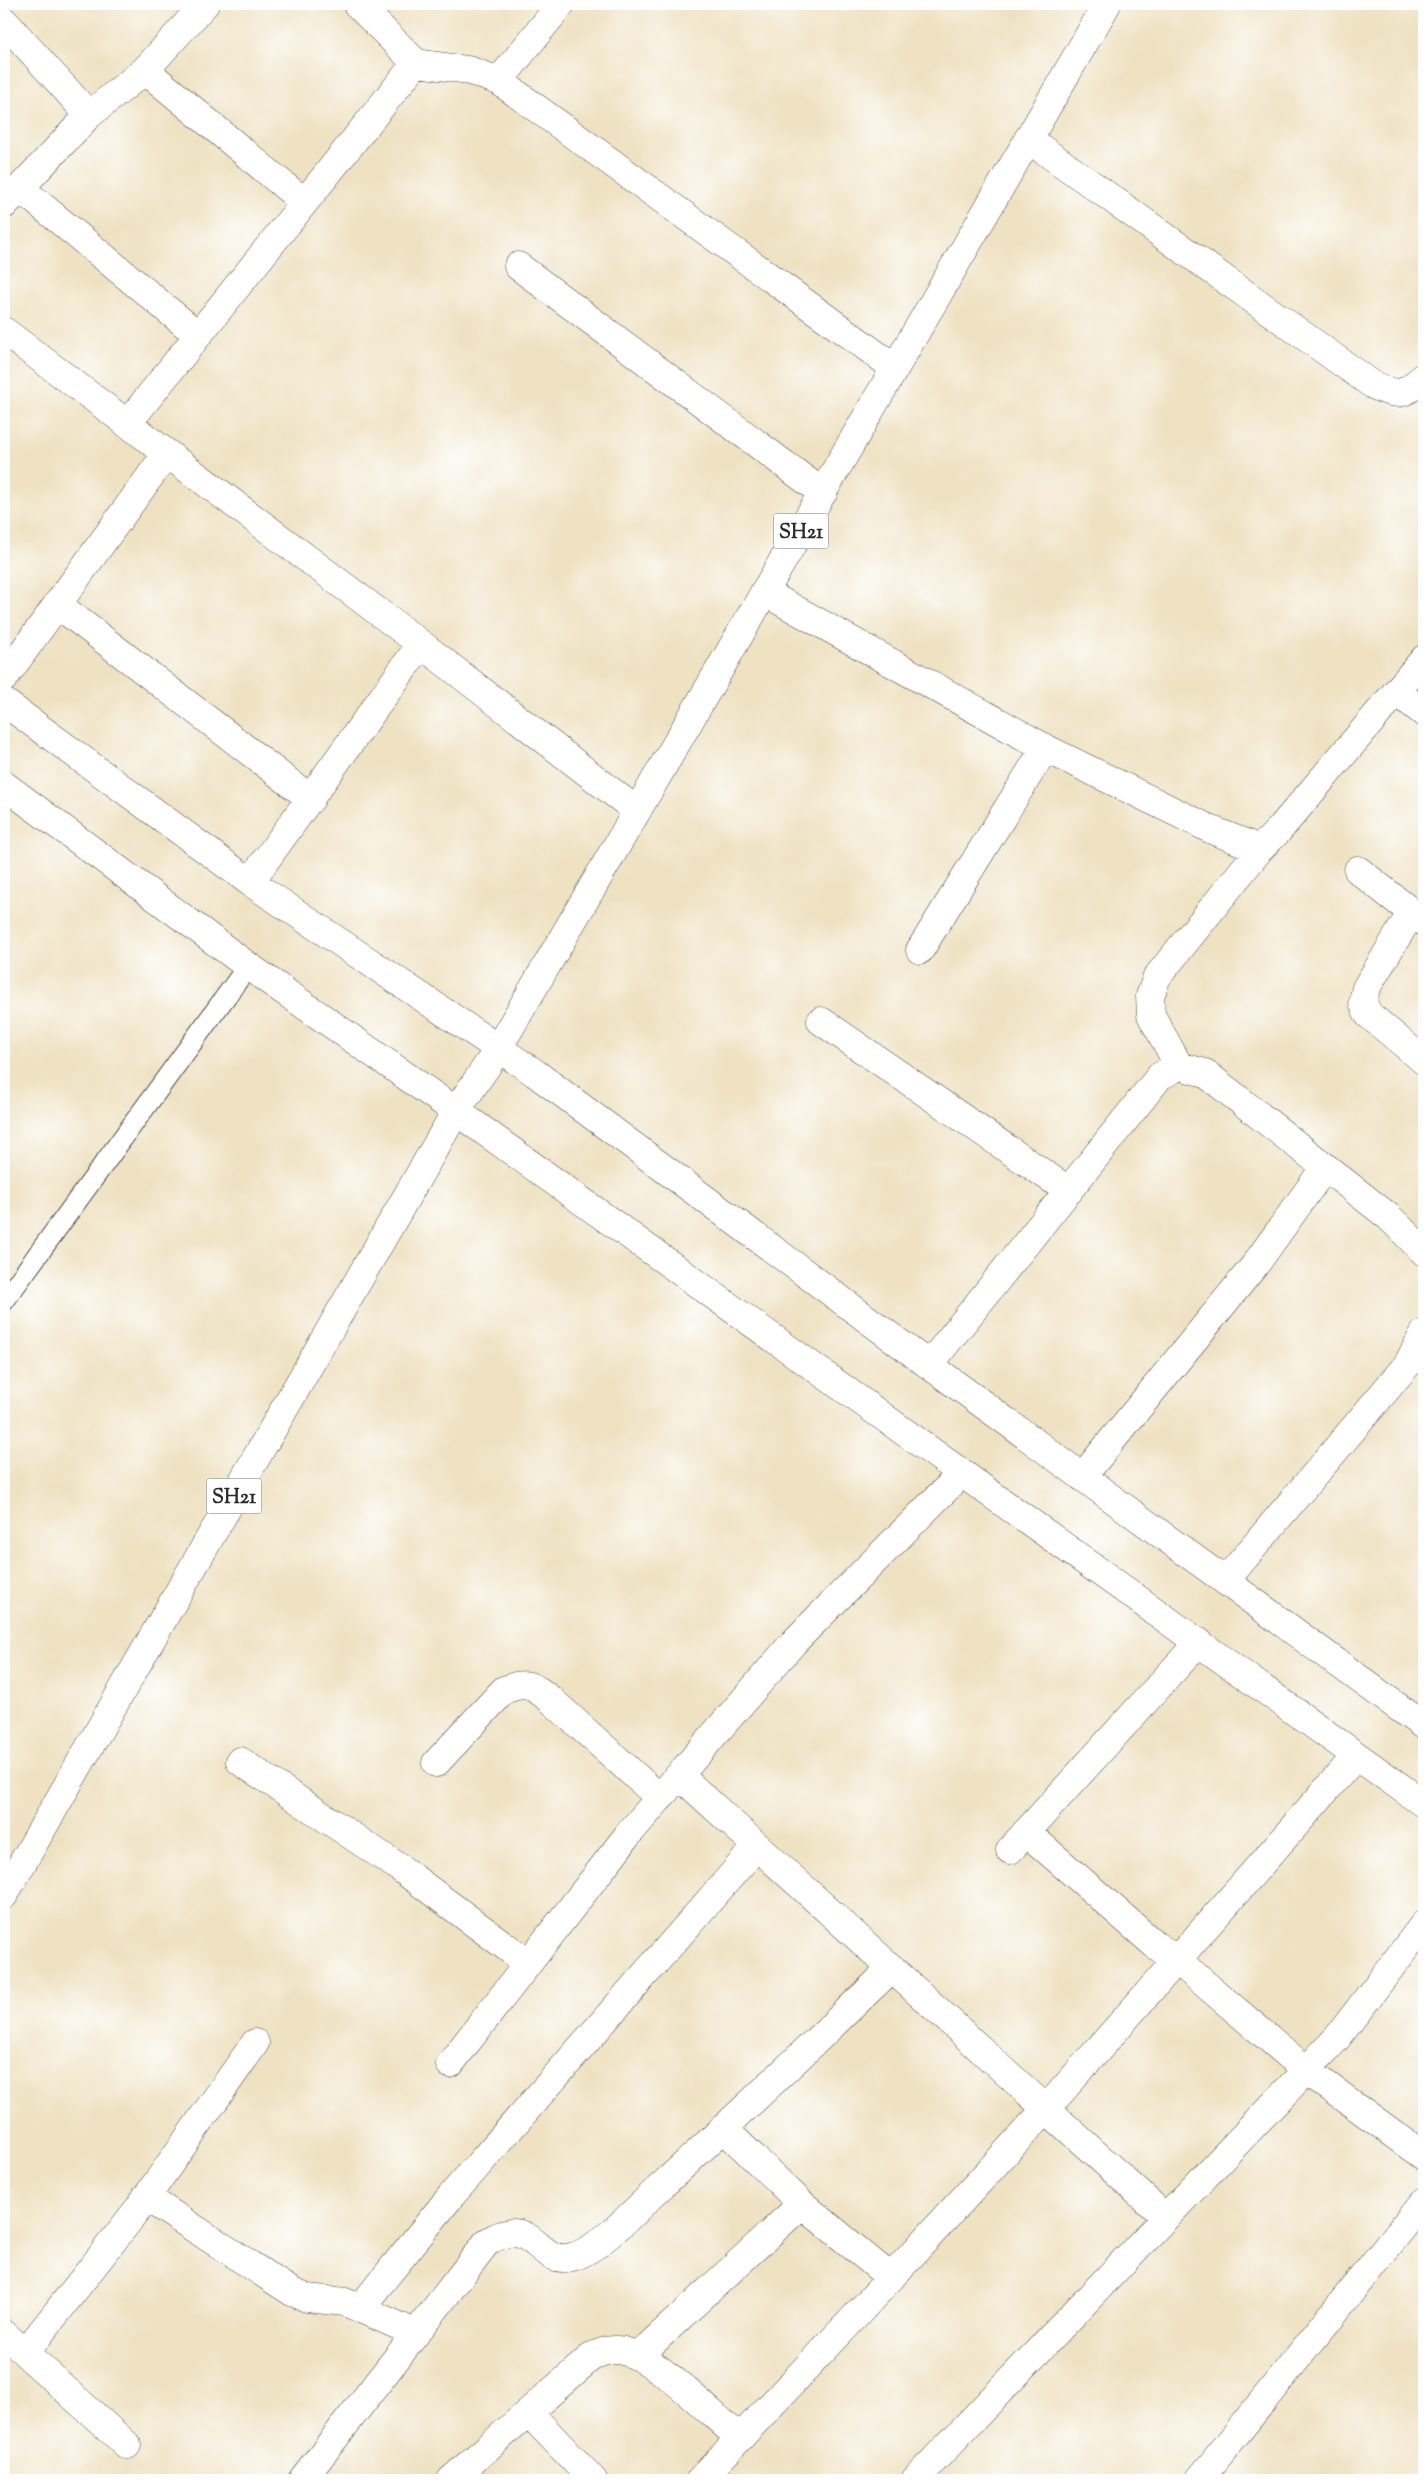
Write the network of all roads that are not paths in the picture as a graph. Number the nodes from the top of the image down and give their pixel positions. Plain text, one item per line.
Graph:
1 (205, 4) edge
2 (561, 4) edge
3 (1107, 4) edge
4 (363, 6) edge
5 (4, 20) edge
6 (416, 63) junction
7 (144, 70) junction
8 (499, 80) junction
9 (89, 115) junction
10 (1028, 139) junction
11 (12, 196) edge
12 (304, 202) junction
13 (518, 266) dead end
14 (4, 331) edge
15 (198, 335) junction
16 (895, 368) junction
17 (1424, 376) edge
18 (127, 424) junction
19 (167, 453) junction
20 (824, 493) junction
21 (764, 592) junction
22 (57, 604) junction
23 (421, 644) junction
24 (1424, 659) edge
25 (4, 678) edge
26 (1397, 692) junction
27 (4, 702) edge
28 (1424, 712) edge
29 (1045, 748) junction
30 (4, 785) edge
31 (311, 799) junction
32 (637, 811) junction
33 (1260, 849) junction
34 (1358, 870) dead end
35 (250, 882) junction
36 (1418, 917) edge
37 (920, 950) dead end
38 (248, 966) junction
39 (821, 1021) dead end
40 (495, 1053) junction
41 (1424, 1061) edge
42 (1179, 1066) junction
43 (461, 1105) junction
44 (1324, 1167) junction
45 (1069, 1191) junction
46 (1424, 1252) edge
47 (4, 1301) edge
48 (1424, 1333) edge
49 (929, 1365) junction
50 (962, 1473) junction
51 (1082, 1477) junction
52 (1225, 1581) junction
53 (1199, 1642) junction
54 (1424, 1726) edge
55 (1356, 1756) junction
56 (240, 1761) dead end
57 (436, 1763) dead end
58 (679, 1775) junction
59 (660, 1798) junction
60 (1424, 1804) edge
61 (757, 1846) junction
62 (4, 1894) edge
63 (1424, 1924) edge
64 (1178, 1960) junction
65 (528, 1964) junction
66 (892, 1968) junction
67 (255, 2043) dead end
68 (450, 2064) dead end
69 (1306, 2070) junction
70 (1046, 2109) junction
71 (723, 2128) junction
72 (1424, 2156) edge
73 (146, 2197) junction
74 (1424, 2201) edge
75 (802, 2204) junction
76 (1165, 2217) junction
77 (891, 2278) junction
78 (361, 2307) junction
79 (4, 2334) edge
80 (415, 2334) junction
81 (25, 2353) junction
82 (638, 2356) junction
83 (529, 2413) junction
84 (740, 2438) junction
85 (127, 2445) dead end
86 (302, 2480) edge
87 (451, 2480) edge
88 (593, 2480) edge
89 (700, 2480) edge
90 (915, 2480) edge
91 (1200, 2480) edge

1 - 7 street
2 - 8 street
3 - 10 street, SH21
4 - 6 street
5 - 9 street
6 - 8 street
6 - 12 street
7 - 9 street
7 - 12 street
8 - 16 street
9 - 11 street
10 - 16 street, SH21
10 - 17 street
11 - 15 street
12 - 15 street
13 - 20 street
14 - 18 street
15 - 18 street
16 - 20 street, SH21
18 - 19 street
19 - 22 street
19 - 23 street
20 - 21 street, SH21
21 - 29 street
21 - 32 street, SH21
22 - 25 street
22 - 31 street
23 - 31 street
23 - 32 street
24 - 26 street
26 - 28 street
26 - 33 street
27 - 35 street
29 - 33 street
29 - 37 street
30 - 38 street
31 - 35 street
32 - 40 street, SH21
33 - 42 street
34 - 36 street
35 - 40 street
36 - 41 street
38 - 43 street
38 - 47 lane
39 - 45 street
40 - 43 street, SH21
40 - 49 street
42 - 44 street
42 - 45 street
43 - 50 street
43 - 62 street, SH21
44 - 46 street
44 - 51 street
45 - 49 street
48 - 52 street
49 - 51 street
50 - 53 street
50 - 58 street
51 - 52 street
52 - 54 street
53 - 55 street
53 - 64 street
55 - 60 street
55 - 64 street
56 - 65 street
57 - 59 street
58 - 59 street
58 - 61 street
59 - 65 street
61 - 66 street
61 - 78 street
63 - 69 street
64 - 69 street
64 - 70 street
65 - 68 street
66 - 70 street
66 - 71 street
67 - 73 street
69 - 72 street
69 - 76 street
70 - 76 street
70 - 77 street
71 - 75 street
71 - 80 street
73 - 78 street
73 - 81 street
74 - 91 street
75 - 77 street
75 - 82 street
76 - 90 street
77 - 84 street
78 - 80 street
79 - 81 street
80 - 86 street
81 - 85 street
82 - 83 street
82 - 84 street
83 - 87 street
83 - 88 street
84 - 89 street

